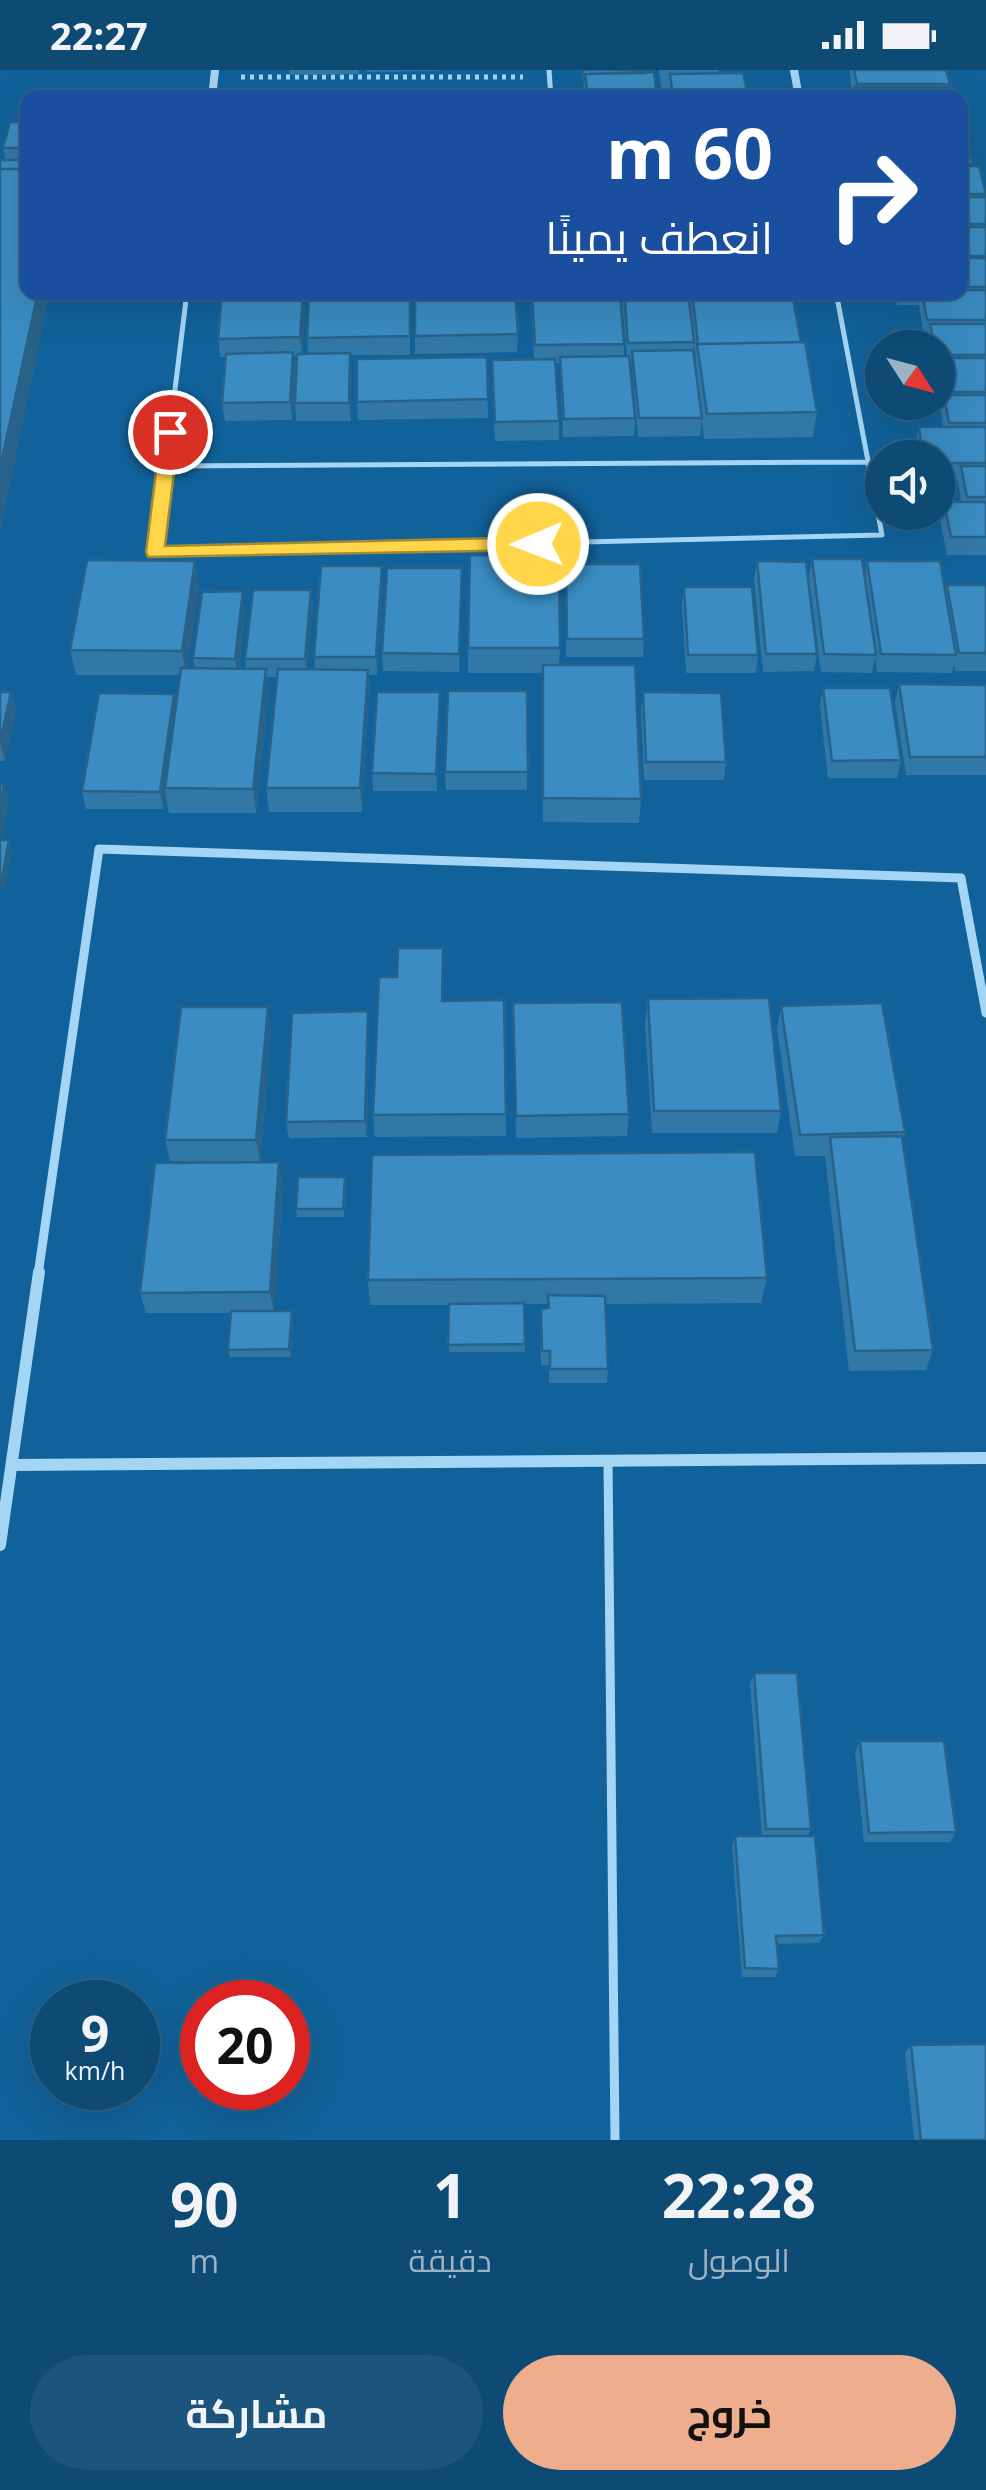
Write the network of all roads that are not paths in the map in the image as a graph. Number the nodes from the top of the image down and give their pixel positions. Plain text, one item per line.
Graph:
1 (187, 300) edge
2 (838, 300) edge
3 (865, 446) edge
4 (865, 462) edge
5 (166, 466) junction
6 (881, 530) edge
7 (986, 1014) edge
8 (986, 1458) edge
9 (608, 1461) junction
10 (12, 1465) junction
11 (0, 1545) edge
12 (616, 2140) edge

1 - 5 lane
2 - 3 lane
4 - 5 lane
5 - 6 lane
7 - 10 street
8 - 9 street
9 - 10 street
9 - 12 lane
10 - 11 street

